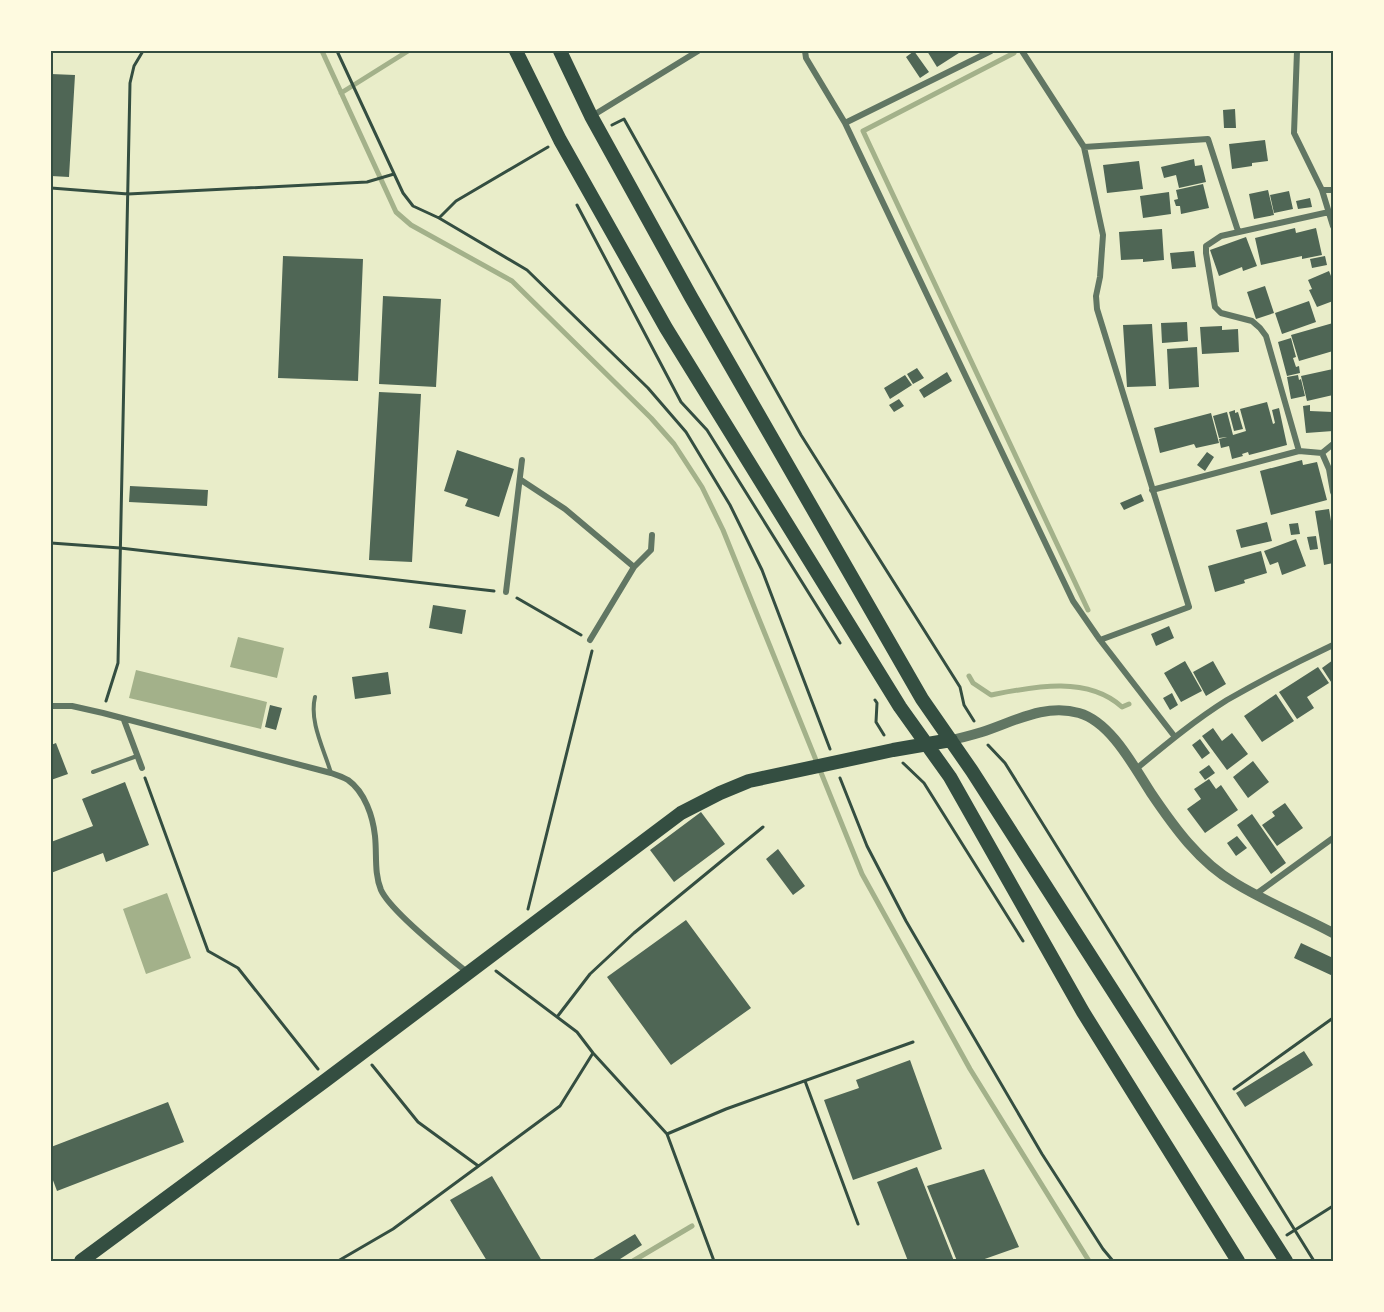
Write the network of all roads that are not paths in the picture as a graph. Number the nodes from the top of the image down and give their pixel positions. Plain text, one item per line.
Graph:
1 (516, 51) edge
2 (560, 51) edge
3 (698, 51) edge
4 (805, 51) edge
5 (992, 51) edge
6 (1022, 51) edge
7 (1297, 51) edge
8 (597, 112) junction
9 (845, 123) junction
10 (1084, 147) junction
11 (1322, 190) junction
12 (1333, 190) edge
13 (1329, 212) junction
14 (1333, 226) edge
15 (1238, 231) junction
16 (1333, 444) edge
17 (1299, 451) junction
18 (1322, 453) junction
19 (522, 460) dead end
20 (521, 480) junction
21 (1152, 490) junction
22 (1333, 492) edge
23 (652, 535) dead end
24 (634, 567) junction
25 (506, 592) road end
26 (590, 640) road end
27 (1100, 640) junction
28 (1333, 645) edge
29 (315, 697) dead end
30 (51, 706) edge
31 (124, 720) junction
32 (1175, 737) junction
33 (951, 740) junction
34 (925, 743) junction
35 (137, 756) junction
36 (141, 768) road end
37 (1135, 770) junction
38 (93, 772) dead end
39 (331, 773) junction
40 (1333, 837) edge
41 (1256, 894) junction
42 (1333, 933) edge
43 (467, 972) junction
44 (81, 1261) edge
45 (1238, 1261) edge
46 (1286, 1261) edge

1 - 34 main road
2 - 8 main road
3 - 8 street
4 - 9 street
5 - 9 street
6 - 10 street
7 - 11 street
8 - 33 main road
9 - 27 street
10 - 15 street
10 - 21 street
11 - 12 street
11 - 13 street
13 - 14 street
13 - 15 street
15 - 17 street
16 - 18 street
17 - 18 street
17 - 21 street
18 - 22 street
19 - 20 street
20 - 24 street
20 - 25 street
21 - 27 street
23 - 24 street
24 - 26 street
27 - 32 street
28 - 32 street
29 - 39 lane
30 - 31 street
31 - 35 street
31 - 39 street
32 - 37 street
33 - 34 main road
33 - 37 street
33 - 46 main road
34 - 43 main road
34 - 45 main road
35 - 36 street
35 - 38 lane
37 - 41 street
39 - 43 street
40 - 41 street
41 - 42 street
43 - 44 main road

